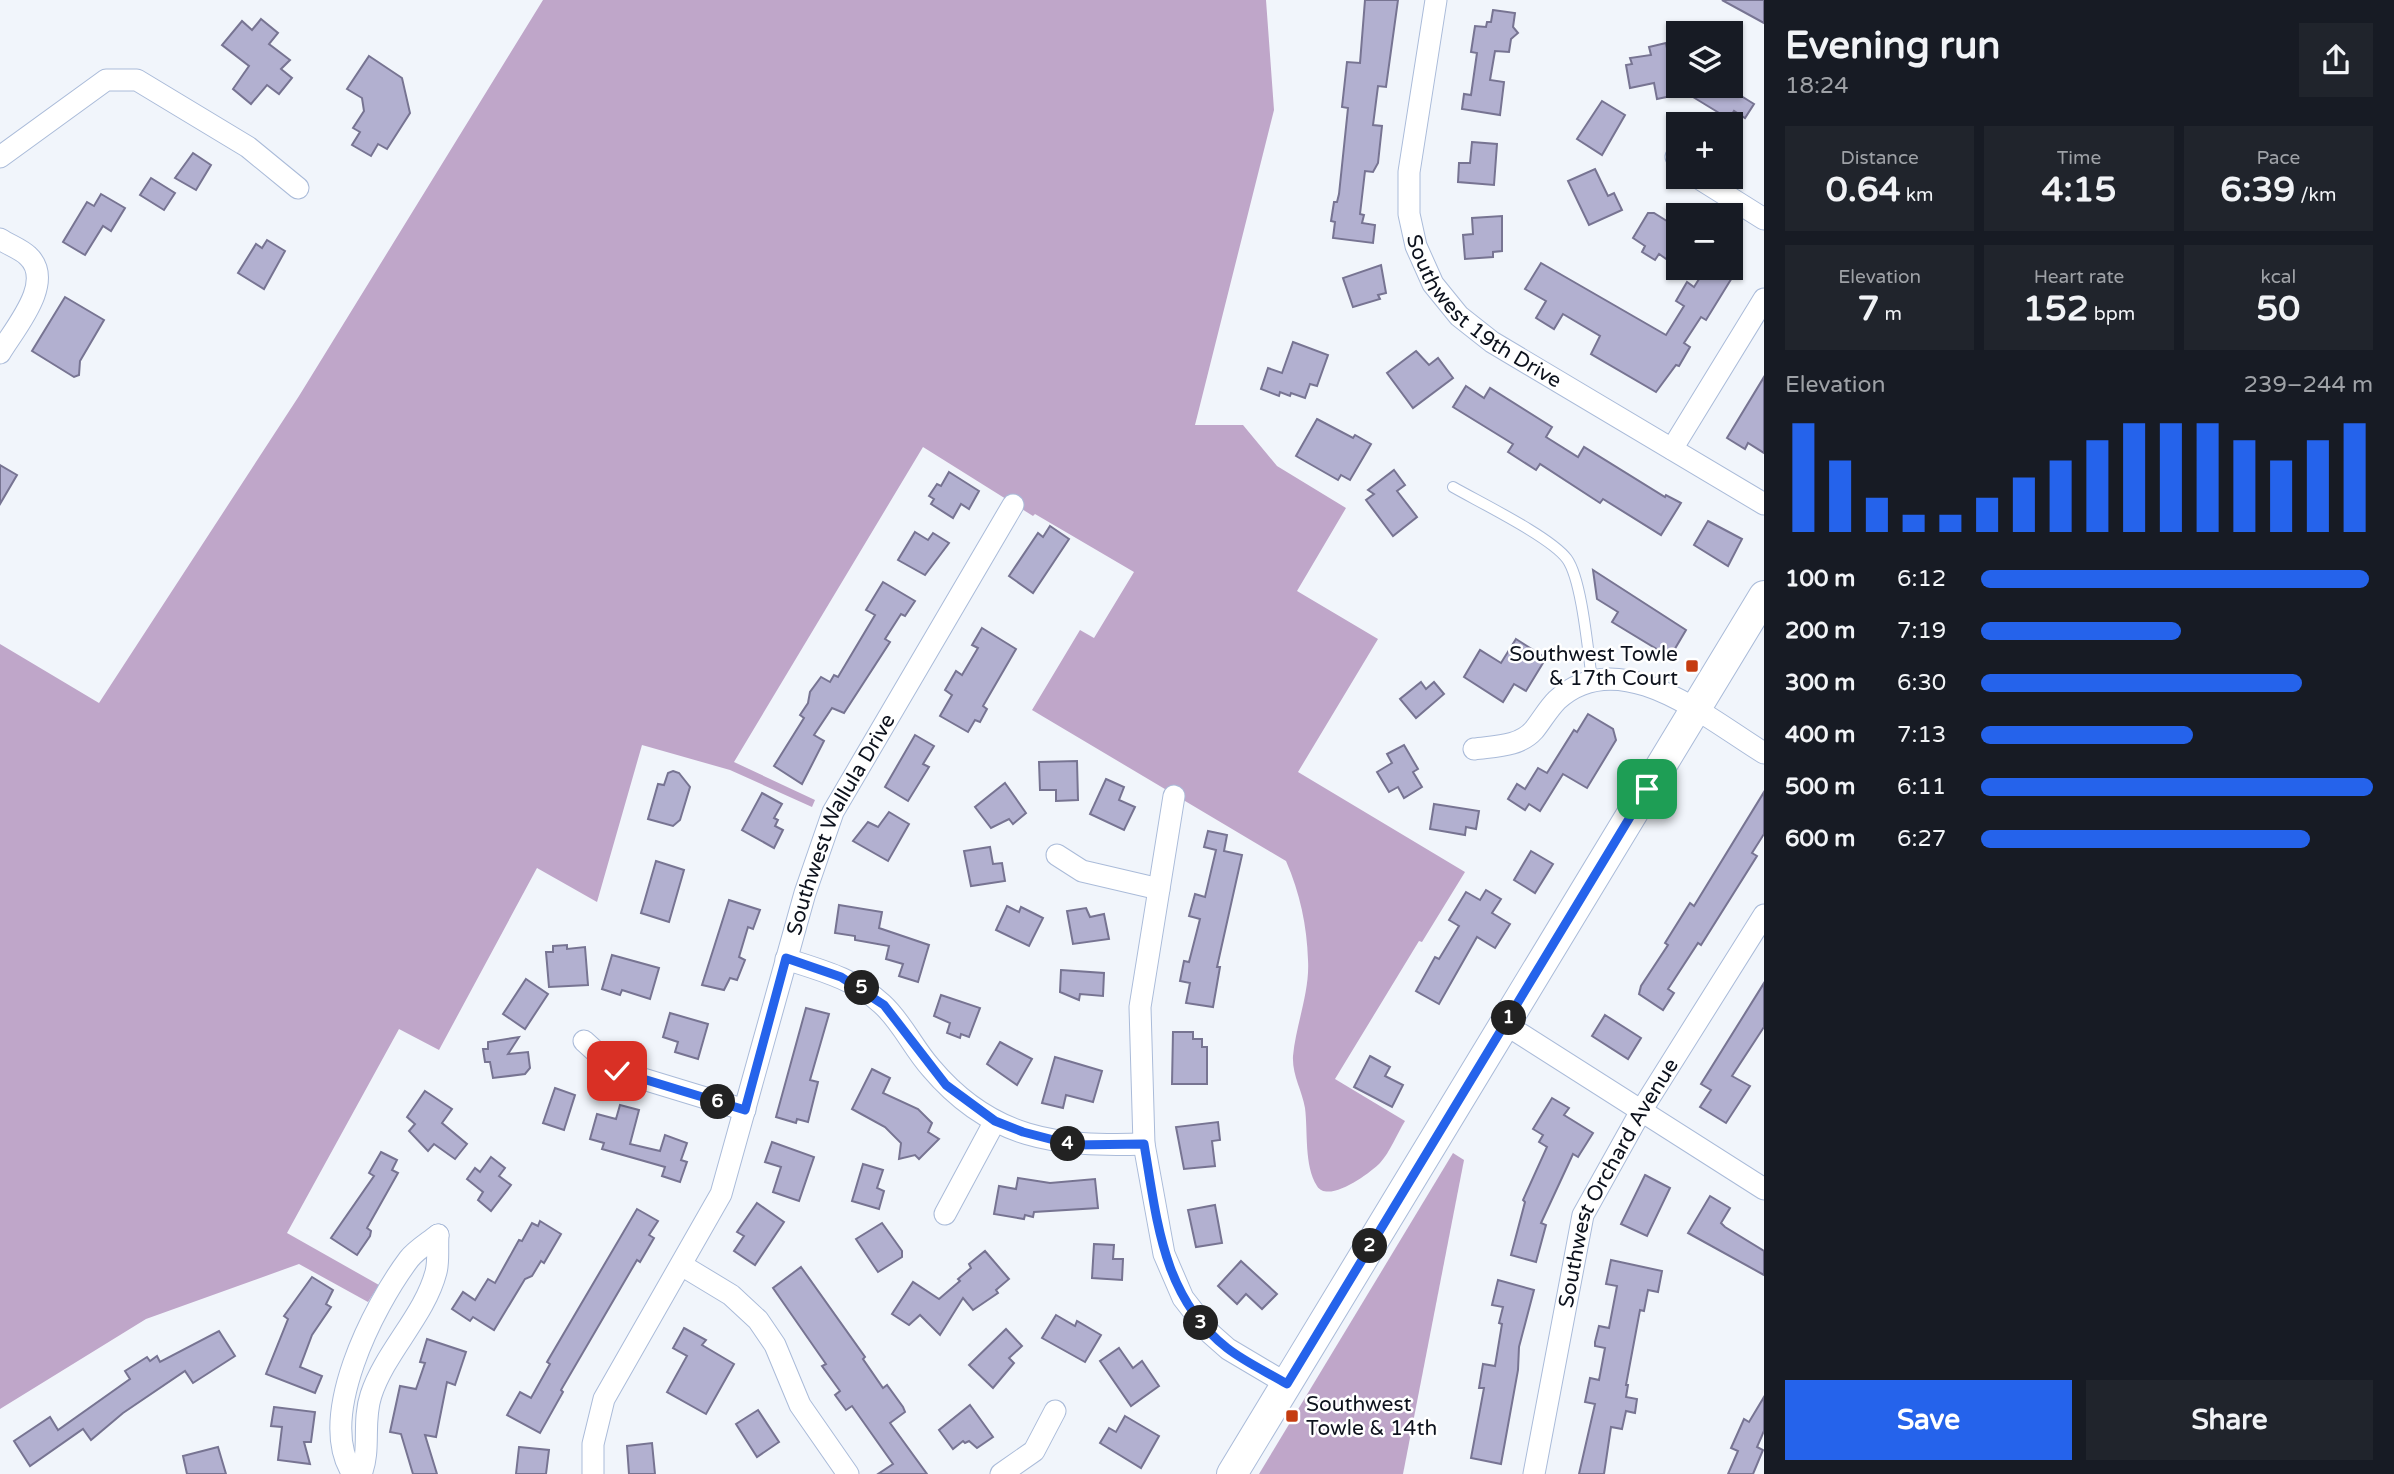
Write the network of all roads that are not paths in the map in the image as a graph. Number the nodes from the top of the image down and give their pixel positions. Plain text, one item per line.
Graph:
1 (1436, 0) edge
2 (0, 157) edge
3 (298, 188) dead end
4 (1716, 189) edge
5 (1764, 219) edge
6 (0, 239) edge
7 (1764, 299) edge
8 (0, 353) edge
9 (1672, 449) junction
10 (1453, 487) dead end
11 (1764, 504) edge
12 (1013, 505) dead end
13 (1764, 596) edge
14 (1592, 680) junction
15 (1695, 711) junction
16 (1474, 749) dead end
17 (1764, 753) edge
18 (1174, 796) dead end
19 (1057, 855) dead end
20 (1158, 889) junction
21 (1764, 915) edge
22 (786, 958) junction
23 (1505, 1024) junction
24 (584, 1041) dead end
25 (745, 1110) junction
26 (1641, 1111) junction
27 (995, 1121) junction
28 (1144, 1144) junction
29 (1764, 1189) edge
30 (945, 1214) dead end
31 (683, 1266) junction
32 (1287, 1384) junction
33 (1055, 1411) dead end
34 (353, 1474) edge
35 (360, 1474) edge
36 (593, 1474) edge
37 (848, 1474) edge
38 (1001, 1474) edge
39 (1232, 1474) edge
40 (1534, 1474) edge

1 - 9 street, Southwest 19th Drive
2 - 3 street
4 - 5 street
6 - 8 street
7 - 9 street
9 - 11 street, Southwest 19th Drive
10 - 14 lane
12 - 22 street, Southwest Wallula Drive
13 - 15 main road
14 - 15 street
14 - 16 street
15 - 17 street
15 - 23 main road
18 - 20 street
19 - 20 street
20 - 28 street
21 - 26 street, Southwest Orchard Avenue
22 - 25 street, Southwest Wallula Drive
22 - 27 street
23 - 26 street
23 - 32 main road
24 - 25 street
25 - 31 street, Southwest Wallula Drive
26 - 29 street
26 - 40 street, Southwest Orchard Avenue
27 - 28 street
27 - 30 street
28 - 32 street
31 - 36 street, Southwest Wallula Drive
31 - 37 street
32 - 39 main road
33 - 38 street
34 - 35 street

